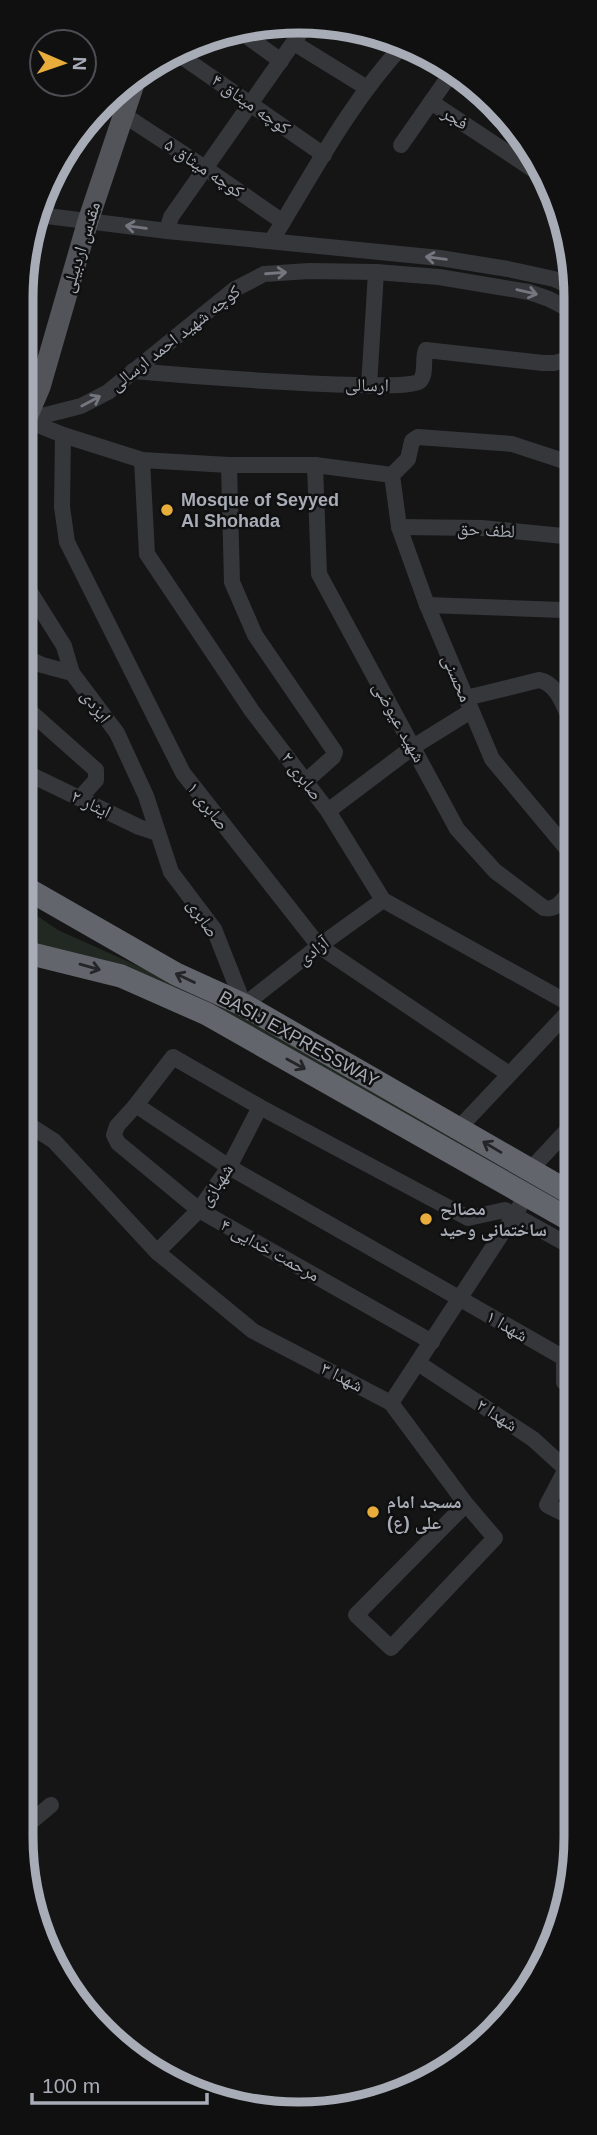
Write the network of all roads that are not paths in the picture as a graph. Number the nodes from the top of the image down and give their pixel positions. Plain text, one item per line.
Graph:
1 (300, 33) edge
2 (249, 38) edge
3 (294, 43) junction
4 (397, 52) edge
5 (185, 59) edge
6 (281, 61) junction
7 (447, 79) edge
8 (367, 88) junction
9 (131, 93) edge
10 (431, 102) junction
11 (251, 104) junction
12 (124, 115) junction
13 (401, 145) dead end
14 (324, 155) junction
15 (528, 166) edge
16 (205, 168) junction
17 (46, 216) edge
18 (89, 221) junction
19 (283, 222) junction
20 (167, 231) junction
21 (272, 240) junction
22 (502, 268) junction
23 (376, 272) junction
24 (563, 283) edge
25 (495, 286) junction
26 (564, 307) edge
27 (564, 360) edge
28 (133, 372) junction
29 (33, 381) edge
30 (369, 386) junction
31 (33, 418) edge
32 (33, 423) edge
33 (63, 435) junction
34 (142, 460) junction
35 (564, 461) edge
36 (229, 465) junction
37 (315, 465) junction
38 (392, 475) junction
39 (400, 527) junction
40 (564, 536) edge
41 (33, 597) edge
42 (427, 605) junction
43 (564, 609) edge
44 (33, 661) edge
45 (72, 673) junction
46 (468, 704) junction
47 (564, 708) edge
48 (33, 714) edge
49 (413, 747) junction
50 (33, 776) edge
51 (306, 781) junction
52 (80, 799) junction
53 (328, 811) junction
54 (157, 833) junction
55 (564, 845) edge
56 (33, 892) edge
57 (564, 898) edge
58 (383, 900) junction
59 (319, 946) junction
60 (33, 954) edge
61 (564, 1002) edge
62 (244, 1005) junction
63 (564, 1015) edge
64 (509, 1073) junction
65 (136, 1105) junction
66 (260, 1107) junction
67 (33, 1127) edge
68 (459, 1128) junction
69 (564, 1134) edge
70 (229, 1167) junction
71 (530, 1170) junction
72 (564, 1189) edge
73 (527, 1195) junction
74 (199, 1210) junction
75 (514, 1215) junction
76 (564, 1216) edge
77 (564, 1243) edge
78 (156, 1252) junction
79 (459, 1299) junction
80 (432, 1342) junction
81 (564, 1357) edge
82 (564, 1357) edge
83 (418, 1363) junction
84 (564, 1382) edge
85 (391, 1403) junction
86 (564, 1466) edge
87 (564, 1478) edge
88 (466, 1504) junction
89 (564, 1514) edge
90 (51, 1805) dead end
91 (33, 1817) edge

1 - 3 street
2 - 6 street
3 - 6 street
3 - 8 street
4 - 8 street
5 - 11 street, کوچه میثاق ۴
6 - 11 street
7 - 10 street
8 - 14 street
9 - 12 main road, مقدس اردبیلی
10 - 13 street
10 - 15 street, فجر
11 - 14 street, کوچه میثاق ۴
11 - 16 street
12 - 16 street, کوچه میثاق ۵
12 - 18 main road, مقدس اردبیلی
14 - 19 street
16 - 19 street, کوچه میثاق ۵
16 - 20 street
17 - 18 street
20 -> 18 street
18 - 29 main road, مقدس اردبیلی
19 - 21 street
20 - 21 street
22 -> 21 street
22 - 24 street
22 - 25 street
23 - 25 street, کوچه شهید احمد ارسالی
28 -> 23 street, کوچه شهید احمد ارسالی
23 - 30 street
25 -> 26 street, کوچه شهید احمد ارسالی
27 - 30 street, ارسالی
28 - 30 street, ارسالی
31 -> 28 street, کوچه شهید احمد ارسالی
32 - 33 street
33 - 34 street
33 - 59 street, صابری ۱
34 - 36 street
34 - 51 street, صابری ۲
35 - 38 street
36 - 37 street
36 - 51 street
37 - 38 street
37 - 49 street, شهید عیوضی
38 - 39 street, محسنی
39 - 40 street, لطف حق
39 - 42 street, محسنی
41 - 45 street, ایزدی
42 - 43 street
42 - 46 street, محسنی
44 - 45 street
45 - 54 street, ایزدی
46 - 47 street
46 - 49 street
46 - 55 street, محسنی
48 - 52 street
49 - 53 street
49 - 57 street, شهید عیوضی
50 - 52 street, ایثار ۲
51 - 53 street, صابری ۲
52 - 54 street, ایثار ۲
53 - 58 street, صابری ۲
54 - 62 street, صابری
62 -> 56 highway, BASIJ EXPRESSWAY
58 - 59 street, آزادی
58 - 61 street, صابری ۲
59 - 62 street, آزادی
59 - 64 street, صابری ۱
60 -> 73 highway, BASIJ EXPRESSWAY
62 - 68 highway, BASIJ EXPRESSWAY
63 - 64 street
64 - 68 street
65 - 66 street
65 - 70 street
65 - 74 street, مرحمت خدایی ۴
66 - 70 street, شهبازی
66 - 75 street
67 - 78 street, شهدا ۳
71 -> 68 highway, BASIJ EXPRESSWAY
69 - 71 street
70 - 74 street, شهبازی
70 - 79 street
71 - 72 highway, BASIJ EXPRESSWAY
73 - 75 street
73 - 76 highway, BASIJ EXPRESSWAY
74 - 78 street, شهبازی
74 - 80 street, مرحمت خدایی ۴
75 - 77 street
75 - 79 street
78 - 85 street, شهدا ۳
79 - 80 street
79 - 81 street, شهدا ۱
80 - 83 street
82 - 84 street, شهدا ۱
83 - 85 street
83 - 86 street, شهدا ۲
85 - 88 street, شهدا ۳
87 - 89 street
88 - 88 street, شهدا ۳
90 - 91 street

